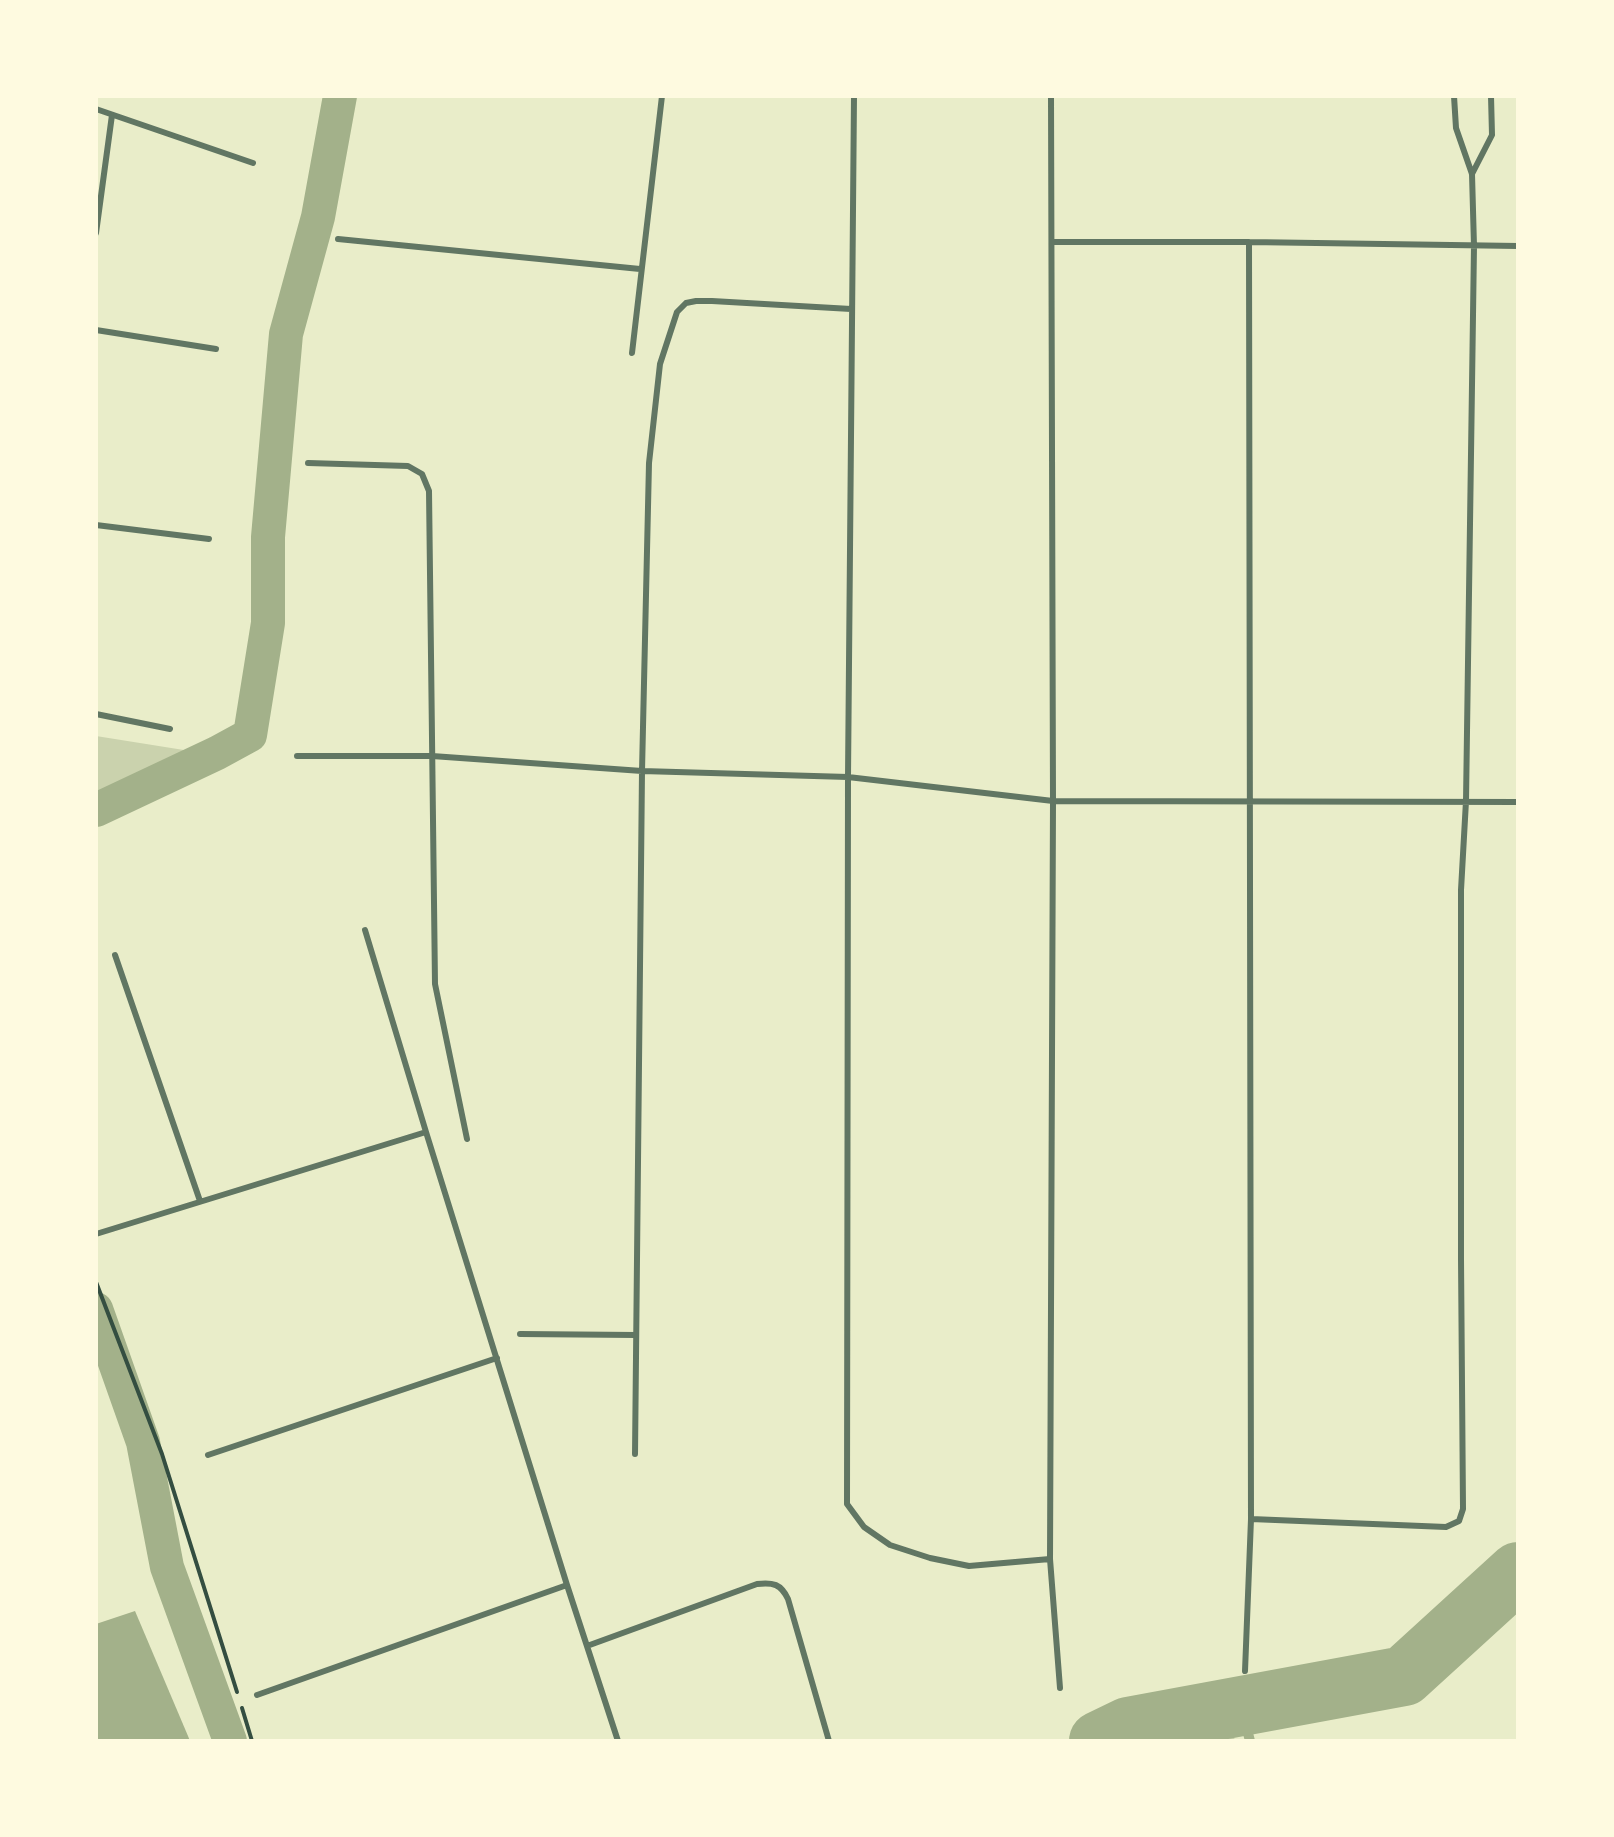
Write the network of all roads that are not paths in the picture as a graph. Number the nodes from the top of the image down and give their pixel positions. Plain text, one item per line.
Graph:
1 (662, 96) edge
2 (854, 96) edge
3 (1051, 96) edge
4 (1454, 96) edge
5 (1491, 96) edge
6 (96, 109) edge
7 (112, 115) junction
8 (253, 163) dead end
9 (1472, 174) junction
10 (96, 233) edge
11 (338, 239) dead end
12 (1052, 242) junction
13 (1249, 242) junction
14 (1474, 246) junction
15 (1518, 246) edge
16 (640, 269) junction
17 (851, 309) junction
18 (96, 330) edge
19 (216, 349) dead end
20 (632, 352) dead end
21 (308, 463) dead end
22 (96, 525) edge
23 (209, 539) dead end
24 (96, 714) edge
25 (170, 729) dead end
26 (297, 756) dead end
27 (432, 756) junction
28 (642, 771) junction
29 (848, 777) junction
30 (1053, 801) junction
31 (1466, 801) junction
32 (1251, 802) junction
33 (1518, 802) edge
34 (366, 930) dead end
35 (115, 955) dead end
36 (426, 1132) junction
37 (467, 1139) dead end
38 (200, 1202) junction
39 (96, 1234) edge
40 (520, 1334) dead end
41 (636, 1335) junction
42 (497, 1358) junction
43 (634, 1454) dead end
44 (208, 1455) dead end
45 (1251, 1520) junction
46 (1050, 1559) junction
47 (567, 1585) junction
48 (587, 1646) junction
49 (1245, 1671) dead end
50 (1060, 1689) dead end
51 (257, 1695) dead end
52 (618, 1741) edge
53 (829, 1741) edge

1 - 16 street
2 - 17 street
3 - 12 street
4 - 9 street
5 - 9 street
6 - 7 street
7 - 8 street
7 - 10 street
9 - 14 street
11 - 16 street
12 - 13 street
12 - 30 street
13 - 14 street
13 - 32 street
14 - 15 street
14 - 31 street
16 - 20 street
17 - 28 street
17 - 29 street
18 - 19 street
21 - 27 street
22 - 23 street
24 - 25 street
26 - 27 street
27 - 28 street
27 - 37 street
28 - 29 street
28 - 41 street
29 - 30 street
29 - 46 street
30 - 32 street
30 - 46 street
31 - 32 street
31 - 33 street
31 - 45 street
32 - 45 street
34 - 36 street
35 - 38 street
36 - 38 street
36 - 42 street
38 - 39 street
40 - 41 street
41 - 43 street
42 - 44 street
42 - 47 street
45 - 49 street
46 - 50 street
47 - 48 street
47 - 51 street
48 - 52 street
48 - 53 street

